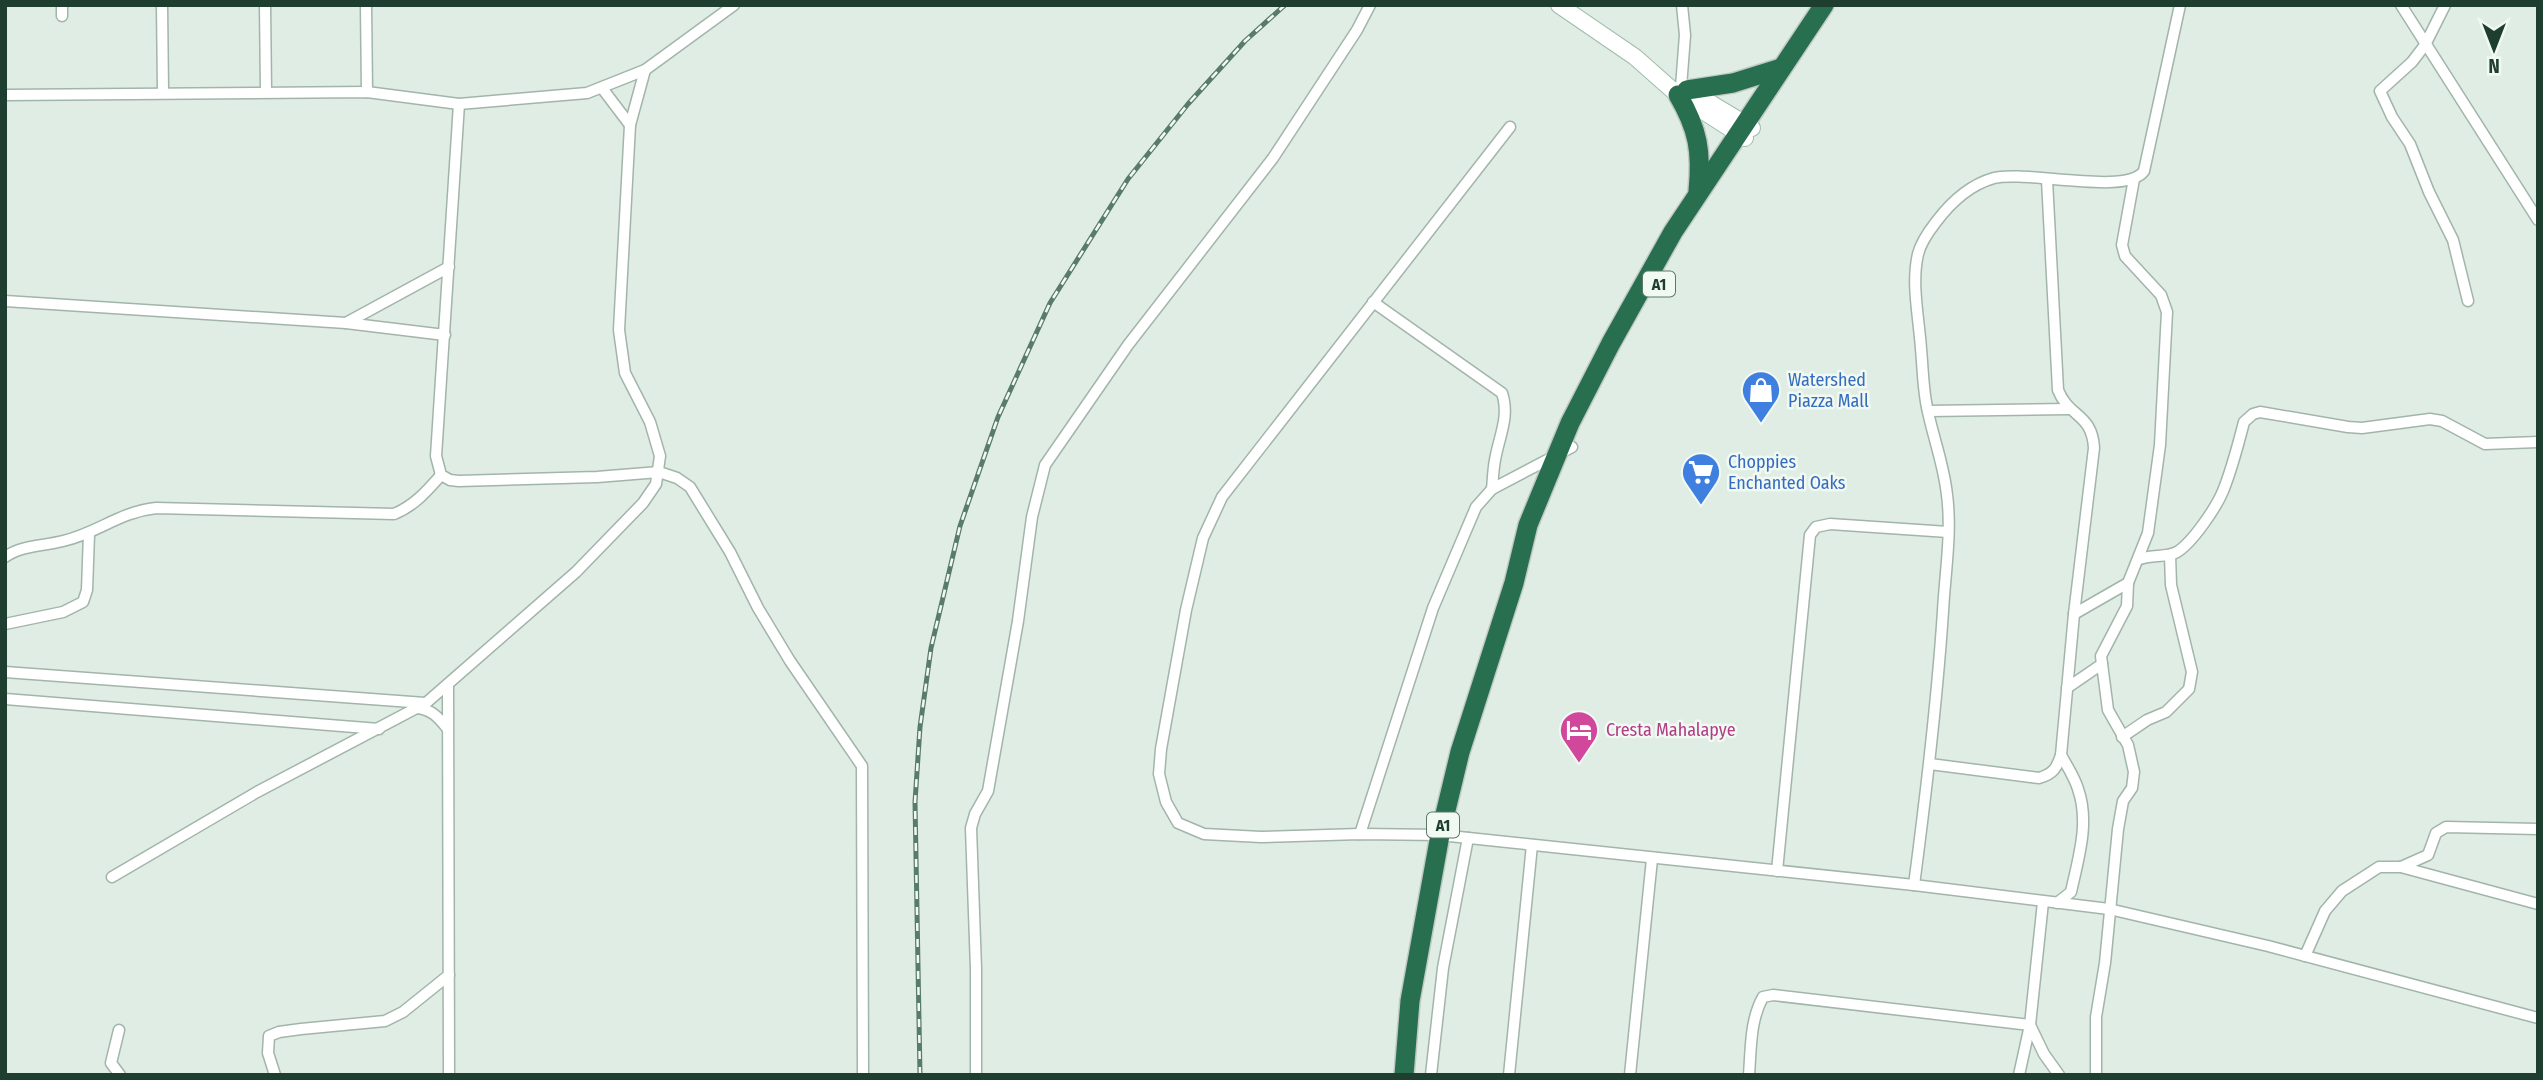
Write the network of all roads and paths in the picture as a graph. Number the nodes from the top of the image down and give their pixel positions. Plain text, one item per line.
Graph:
1 (162, 5) edge
2 (265, 5) edge
3 (366, 5) edge
4 (734, 5) edge
5 (1370, 5) edge
6 (1559, 5) edge
7 (1682, 5) edge
8 (1824, 5) edge
9 (1839, 5) edge
10 (2180, 5) edge
11 (2401, 5) edge
12 (2445, 5) edge
13 (2425, 45) junction
14 (1781, 68) junction
15 (645, 70) junction
16 (602, 88) junction
17 (1682, 91) junction
18 (163, 92) junction
19 (266, 92) junction
20 (367, 92) junction
21 (5, 94) edge
22 (459, 104) junction
23 (630, 125) junction
24 (1510, 127) dead end
25 (1744, 131) junction
26 (2047, 180) junction
27 (2134, 180) junction
28 (1698, 196) junction
29 (2538, 220) edge
30 (449, 267) junction
31 (5, 301) edge
32 (2468, 301) dead end
33 (1373, 302) junction
34 (346, 323) junction
35 (445, 335) junction
36 (2070, 409) junction
37 (1928, 411) junction
38 (2538, 442) edge
39 (1564, 450) junction
40 (659, 472) junction
41 (441, 475) junction
42 (1492, 489) junction
43 (1948, 531) junction
44 (89, 534) junction
45 (2170, 555) junction
46 (5, 557) edge
47 (2140, 559) junction
48 (2129, 583) junction
49 (2074, 614) junction
50 (5, 624) edge
51 (2102, 664) junction
52 (5, 671) edge
53 (448, 687) junction
54 (2067, 688) junction
55 (7, 701) edge
56 (422, 706) junction
57 (447, 727) junction
58 (380, 729) junction
59 (2122, 737) junction
60 (2061, 755) junction
61 (1930, 764) junction
62 (2538, 829) edge
63 (1360, 834) junction
64 (1440, 835) junction
65 (1468, 838) junction
66 (1532, 845) junction
67 (1653, 859) junction
68 (2401, 867) junction
69 (1777, 872) junction
70 (112, 877) dead end
71 (1914, 885) junction
72 (2043, 902) junction
73 (2056, 904) junction
74 (2538, 904) edge
75 (2109, 909) junction
76 (2305, 956) junction
77 (449, 975) junction
78 (2538, 1018) edge
79 (2030, 1025) junction
80 (120, 1030) dead end
81 (120, 1075) edge
82 (275, 1075) edge
83 (449, 1075) edge
84 (863, 1075) edge
85 (976, 1075) edge
86 (1404, 1075) edge
87 (1431, 1075) edge
88 (1509, 1075) edge
89 (1630, 1075) edge
90 (1749, 1075) edge
91 (2018, 1075) edge
92 (2059, 1075) edge
93 (2095, 1075) edge

1 - 18 street
2 - 19 street
3 - 20 street
4 - 15 street
5 - 85 street
6 - 17 main road
7 - 17 street
8 - 14 highway, A1
9 - 25 highway, A1
10 - 27 street
11 - 13 street
12 - 13 street
13 - 29 street
13 - 32 street
14 - 17 highway
14 - 25 highway, A1
15 - 16 street
15 - 23 street
16 - 22 street
16 - 23 street
17 - 25 main road
17 - 28 highway
18 - 19 street
18 - 21 street
19 - 20 street
20 - 22 street
22 - 30 street
23 - 40 street
24 - 33 street
25 - 28 highway, A1
25 - 39 highway, A1
26 - 27 street
26 - 36 street
26 - 37 street
27 - 47 street
28 - 39 highway, A1
30 - 34 street
30 - 35 street
31 - 34 street
33 - 42 street
33 - 63 street
34 - 35 street
35 - 41 street
36 - 37 street
36 - 49 street
37 - 43 street
38 - 45 street
39 - 42 street
39 - 64 highway, A1
40 - 41 street
40 - 53 street
40 - 84 street
41 - 44 street
42 - 63 street
43 - 61 street
43 - 69 street
44 - 46 street
44 - 50 street
45 - 47 street
45 - 59 street
47 - 48 street
48 - 49 street
48 - 51 street
49 - 54 street
51 - 54 street
51 - 59 street
52 - 56 street
53 - 56 street
53 - 57 street
54 - 60 street
55 - 58 street
56 - 57 street
56 - 58 street
57 - 77 street
58 - 70 street
59 - 75 street
60 - 61 street
60 - 73 street
61 - 71 street
62 - 68 street
63 - 64 street
64 - 65 street
64 - 86 highway, A1
65 - 66 street
65 - 87 street
66 - 67 street
66 - 88 street
67 - 69 street
67 - 89 street
68 - 74 street
68 - 76 street
69 - 71 street
71 - 72 street
72 - 73 street
72 - 79 street
73 - 75 street
75 - 76 street
75 - 93 street
76 - 78 street
77 - 82 street
77 - 83 street
79 - 90 street
79 - 91 street
79 - 92 street
80 - 81 street

